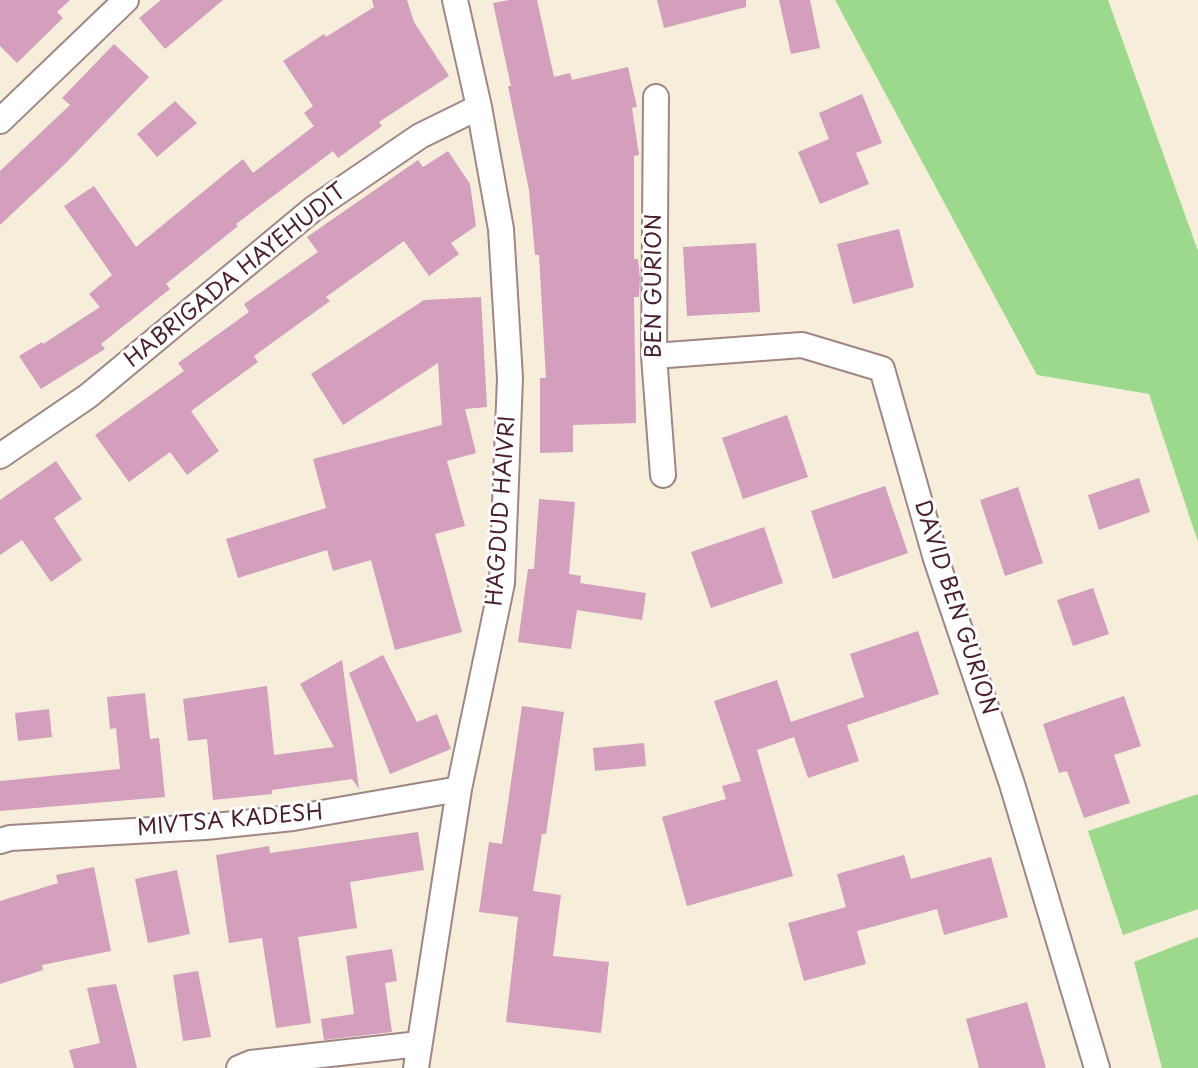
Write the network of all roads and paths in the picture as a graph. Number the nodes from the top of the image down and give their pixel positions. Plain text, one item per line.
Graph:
1 (126, 0) edge
2 (455, 0) edge
3 (656, 97) dead end
4 (479, 107) junction
5 (0, 121) edge
6 (654, 356) junction
7 (0, 456) edge
8 (663, 475) dead end
9 (459, 789) junction
10 (0, 841) edge
11 (418, 1056) edge
12 (239, 1068) edge
13 (1097, 1068) edge

1 - 5 street
2 - 4 street, HAGDUD HAIVRI
3 - 6 street, BEN GURION
4 - 7 street, HABRIGADA HAYEHUDIT
4 - 9 street, HAGDUD HAIVRI
6 - 8 street, BEN GURION
6 - 13 street, DAVID BEN GURION
9 - 10 street, MIVTSA KADESH
9 - 11 street, HAGDUD HAIVRI
11 - 12 street

